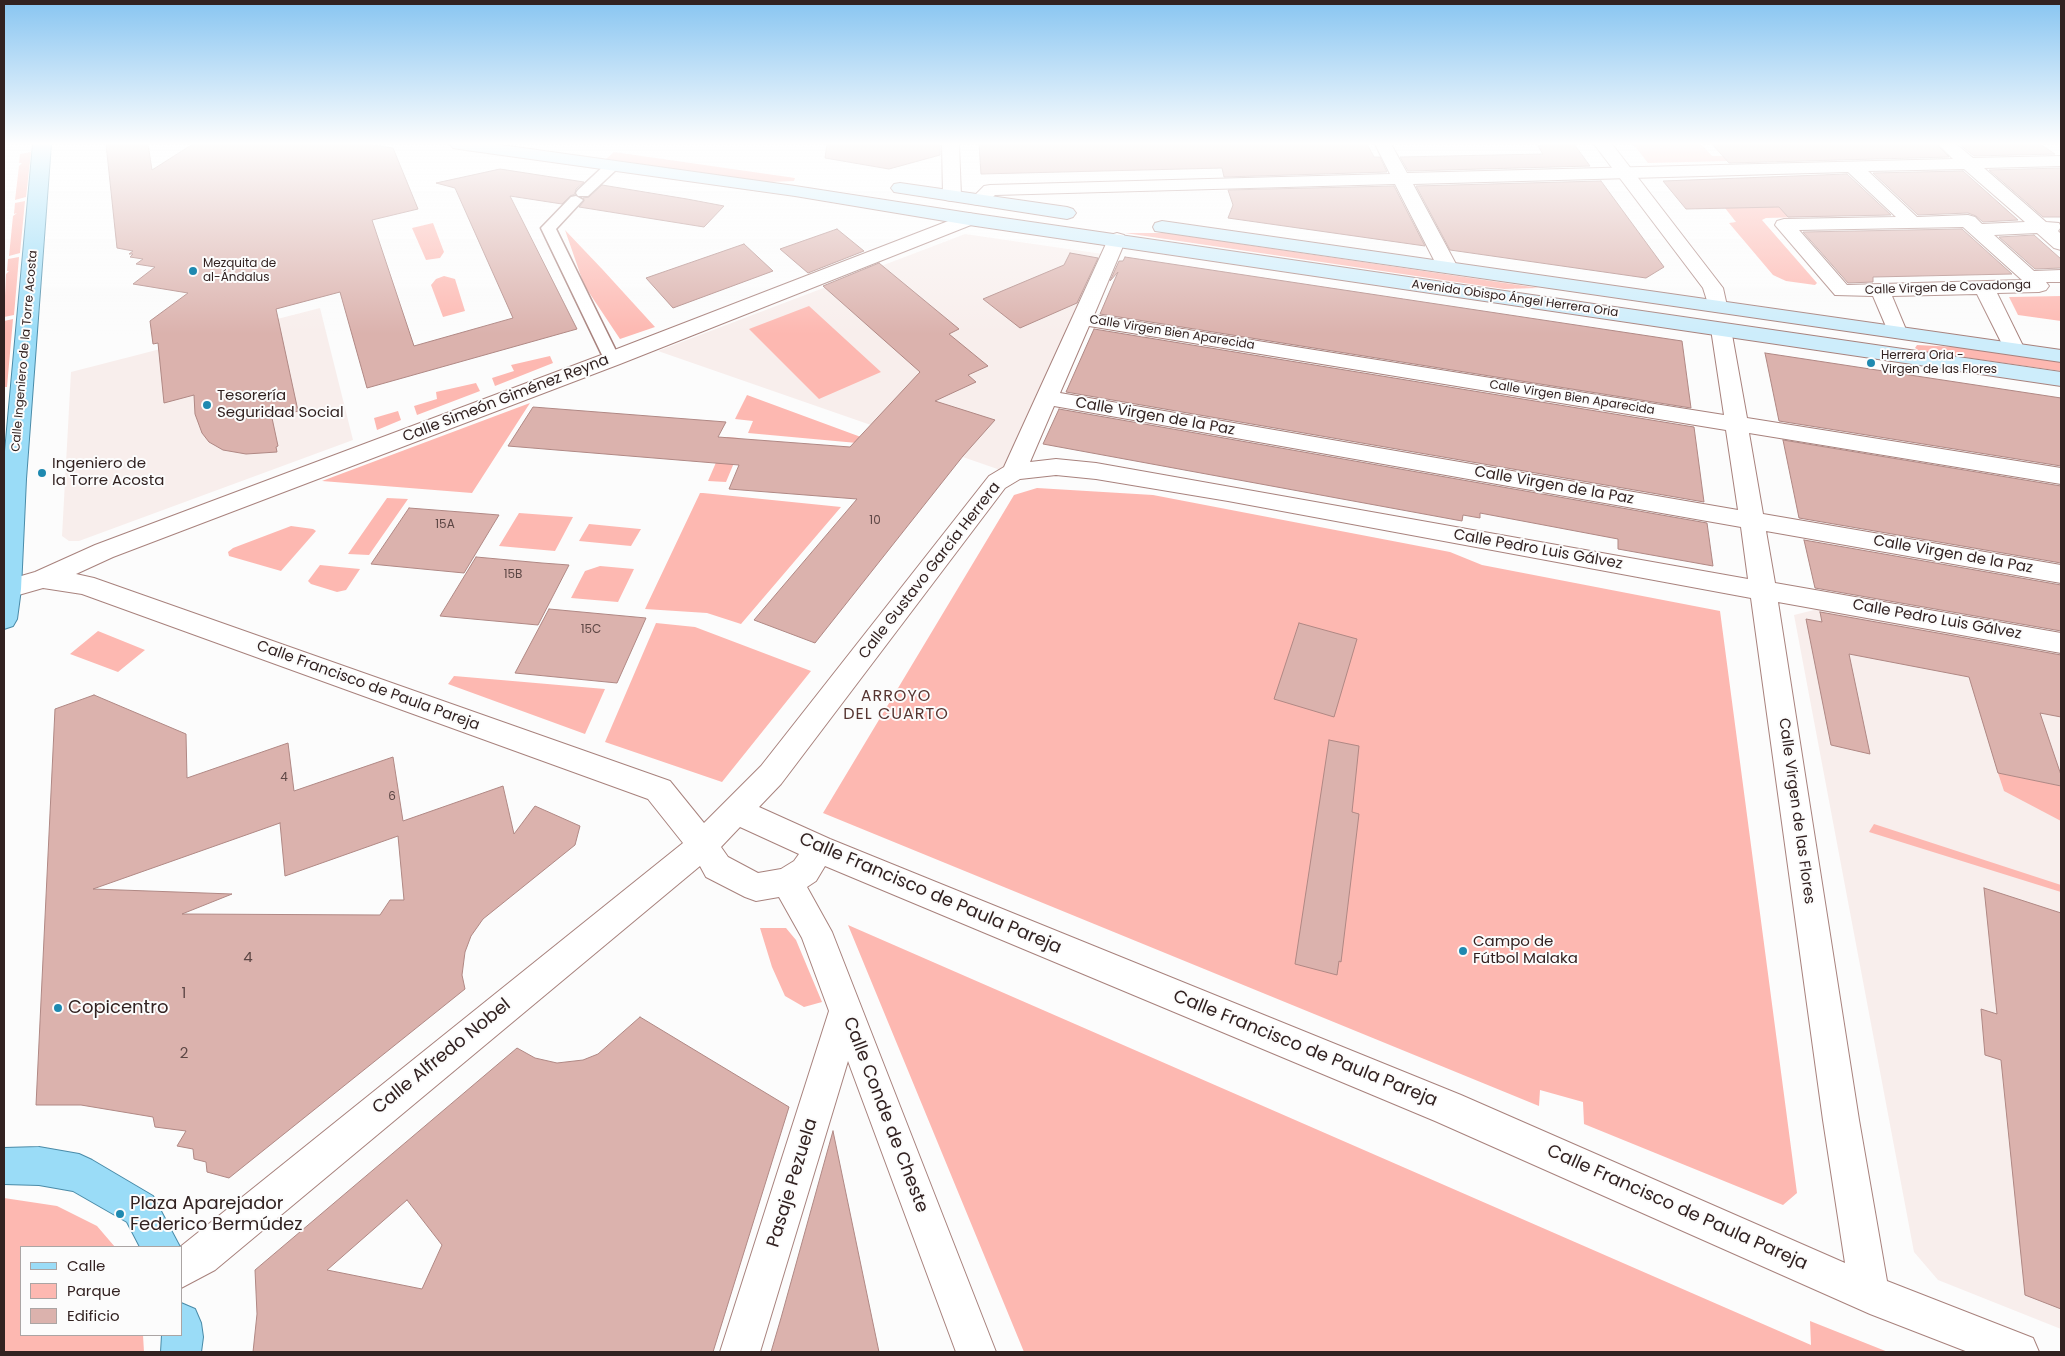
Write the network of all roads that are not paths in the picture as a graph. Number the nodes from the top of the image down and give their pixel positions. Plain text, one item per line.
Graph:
1 (37, 207) edge
2 (569, 207) edge
3 (946, 207) edge
4 (970, 207) edge
5 (976, 207) edge
6 (1417, 207) edge
7 (1652, 207) edge
8 (1896, 207) edge
9 (2019, 207) edge
10 (974, 210) junction
11 (1080, 215) dead end
12 (1913, 223) junction
13 (1141, 224) dead end
14 (2042, 227) junction
15 (2061, 227) edge
16 (1977, 230) junction
17 (1116, 239) junction
18 (2061, 244) edge
19 (1447, 266) junction
20 (2061, 276) edge
21 (2030, 277) junction
22 (1984, 287) junction
23 (1880, 290) junction
24 (1717, 306) junction
25 (1082, 319) junction
26 (1720, 329) junction
27 (1897, 332) junction
28 (2013, 348) junction
29 (2061, 356) edge
30 (612, 359) junction
31 (2061, 379) edge
32 (1046, 398) junction
33 (1736, 424) junction
34 (1014, 472) junction
35 (2061, 476) edge
36 (1752, 520) junction
37 (2061, 574) edge
38 (43, 579) junction
39 (6, 589) edge
40 (1763, 590) junction
41 (4, 619) edge
42 (2061, 643) edge
43 (736, 811) junction
44 (703, 845) junction
45 (819, 849) junction
46 (787, 882) junction
47 (845, 1013) junction
48 (4, 1166) edge
49 (160, 1246) edge
50 (182, 1268) edge
51 (1870, 1294) junction
52 (182, 1330) edge
53 (181, 1352) edge
54 (740, 1352) edge
55 (976, 1352) edge
56 (2020, 1352) edge

1 - 39 main road, Calle Ingeniero de la Torre Acosta
2 - 30 street
3 - 10 main road, Avenida Obispo Ángel Herrera Oria
4 - 10 main road, Avenida Obispo Ángel Herrera Oria
5 - 10 street, Calle Simeón Giménez Reyna
6 - 19 street
7 - 24 street
8 - 12 street
9 - 14 street
10 - 11 main road, Avenida Obispo Ángel Herrera Oria
10 - 17 main road, Avenida Obispo Ángel Herrera Oria
10 - 30 street, Calle Simeón Giménez Reyna
12 - 16 street
12 - 23 street, Calle Virgen de Covadonga
13 - 19 main road, Avenida Obispo Ángel Herrera Oria
14 - 15 street
14 - 16 street
14 - 18 street
16 - 21 street
17 - 25 street, Calle Gustavo García Herrera
17 - 26 main road, Avenida Obispo Ángel Herrera Oria
19 - 24 main road, Avenida Obispo Ángel Herrera Oria
20 - 21 street, Calle Virgen de Covadonga
21 - 22 street, Calle Virgen de Covadonga
22 - 23 street, Calle Virgen de Covadonga
22 - 28 street
23 - 27 street
24 - 26 main road
24 - 27 main road, Avenida Obispo Ángel Herrera Oria
25 - 32 street, Calle Gustavo García Herrera
25 - 33 street, Calle Virgen Bien Aparecida
26 - 31 main road, Avenida Obispo Ángel Herrera Oria
26 - 33 street, Calle Virgen de las Flores
27 - 28 main road, Avenida Obispo Ángel Herrera Oria
28 - 29 main road, Avenida Obispo Ángel Herrera Oria
30 - 38 street, Calle Simeón Giménez Reyna
32 - 34 street, Calle Gustavo García Herrera
32 - 36 street, Calle Virgen de la Paz
33 - 35 street, Calle Virgen Bien Aparecida
33 - 36 street, Calle Virgen de las Flores
34 - 40 street, Calle Pedro Luis Gálvez
34 - 43 street, Calle Gustavo García Herrera
36 - 37 street, Calle Virgen de la Paz
36 - 40 street, Calle Virgen de las Flores
38 - 39 street, Calle Francisco de Paula Pareja
38 - 44 street, Calle Francisco de Paula Pareja
39 - 41 main road, Calle Ingeniero de la Torre Acosta
40 - 42 street, Calle Pedro Luis Gálvez
40 - 51 street, Calle Virgen de las Flores
43 - 44 street, Calle Gustavo García Herrera
43 - 45 street, Calle Francisco de Paula Pareja
44 - 46 street
44 - 50 street, Calle Alfredo Nobel
45 - 46 street
45 - 51 street, Calle Francisco de Paula Pareja
46 - 47 street, Calle Conde de Cheste
47 - 54 street, Pasaje Pezuela
47 - 55 street, Calle Conde de Cheste
48 - 49 main road
51 - 56 street, Calle Francisco de Paula Pareja
52 - 53 main road

